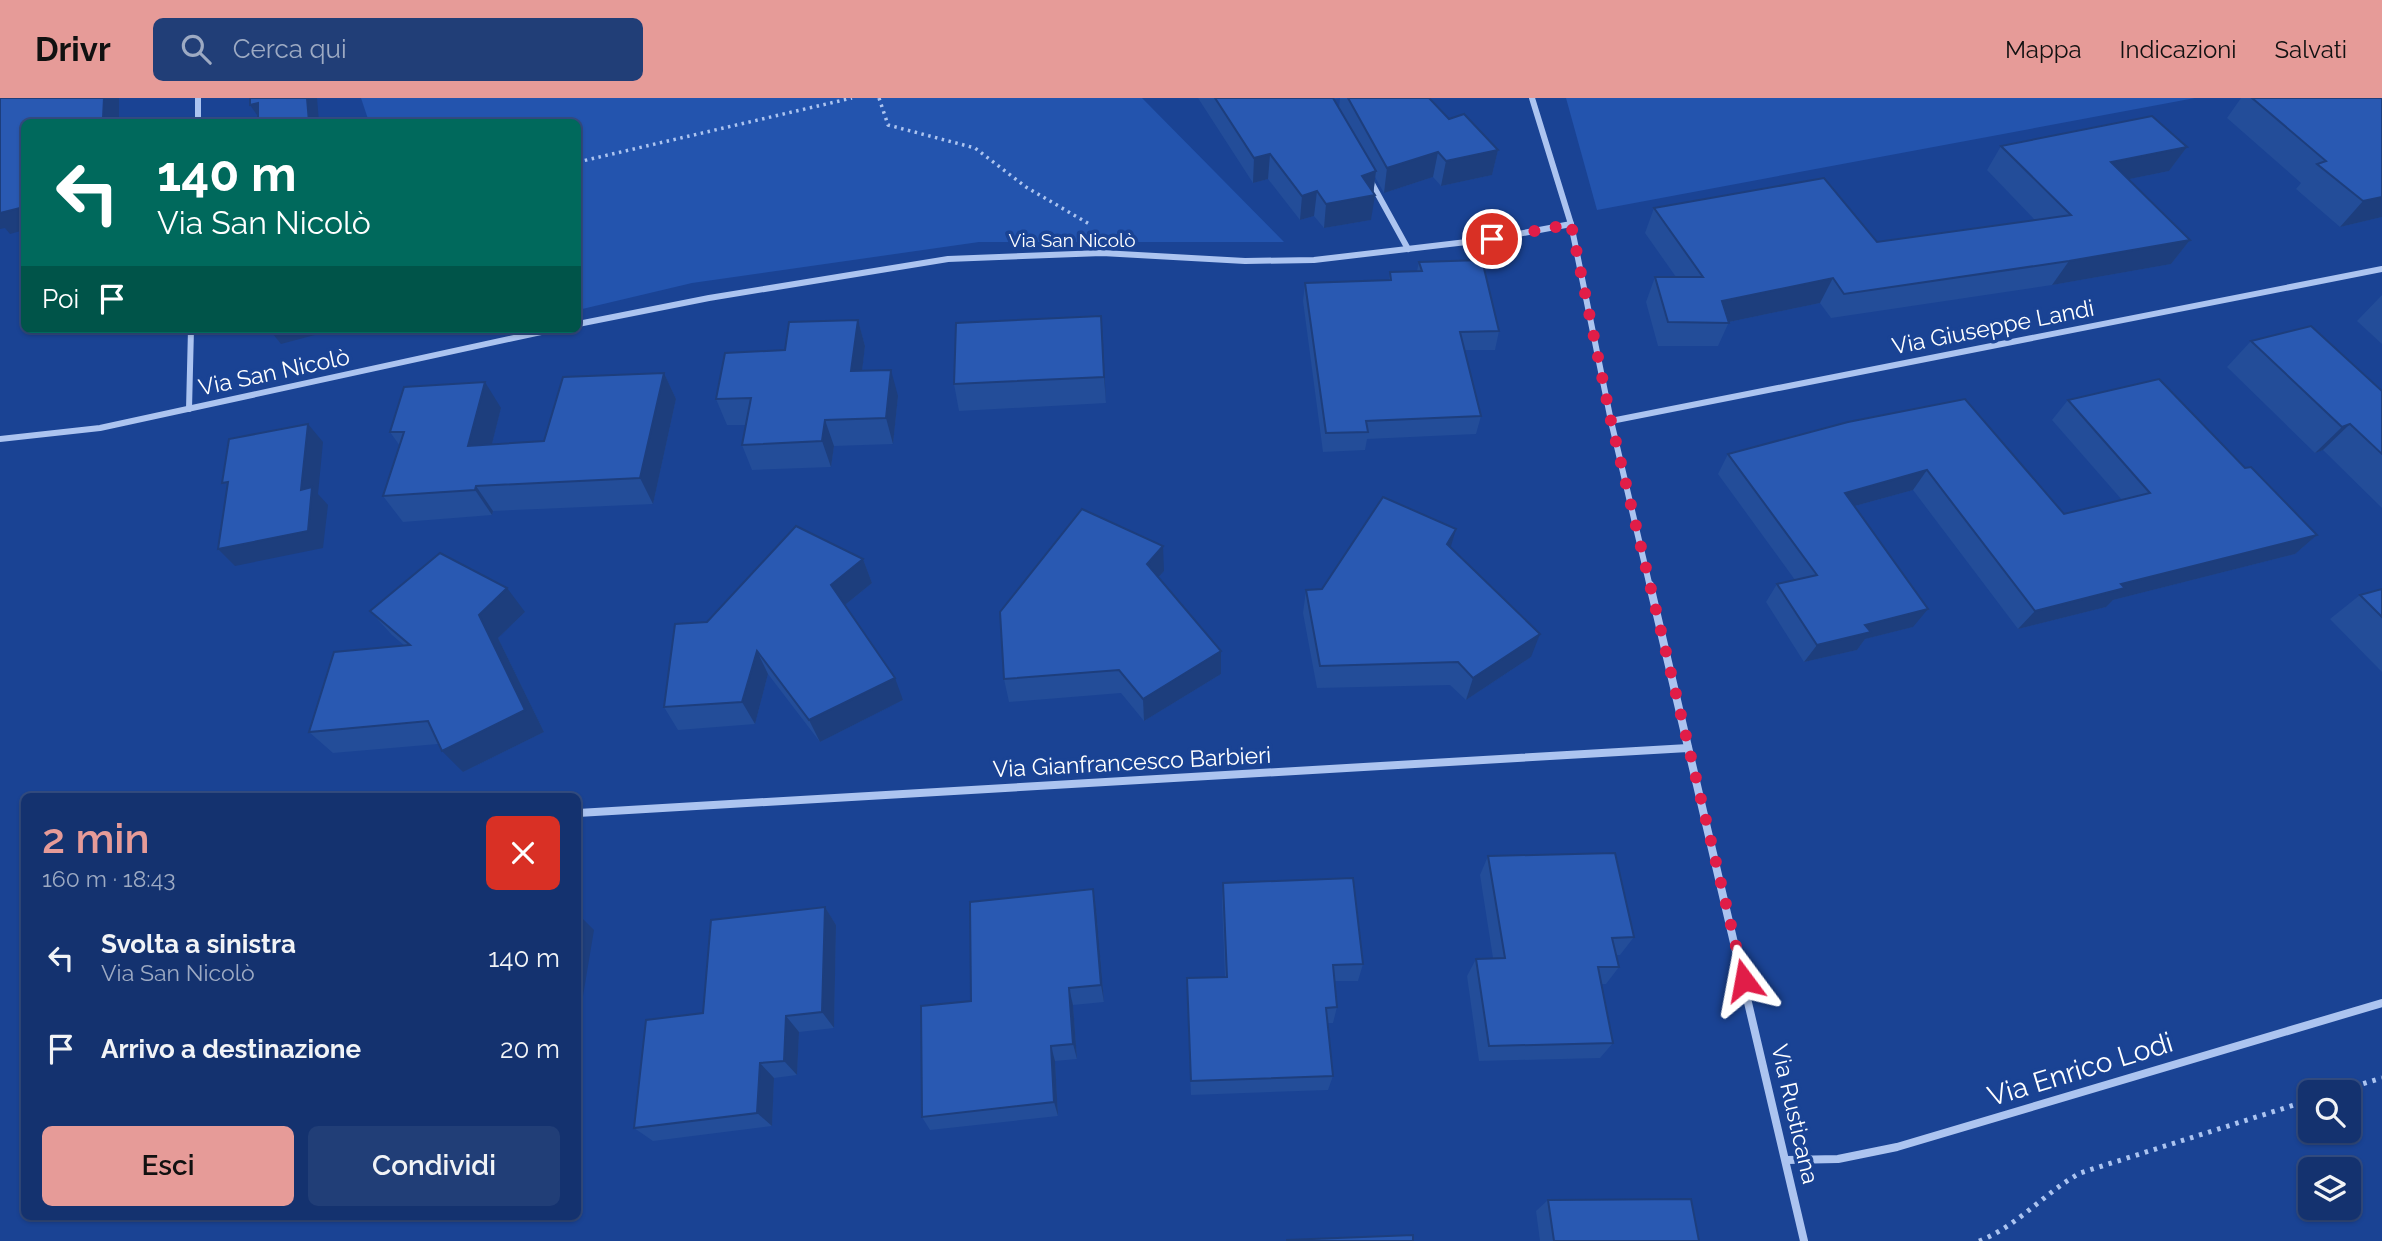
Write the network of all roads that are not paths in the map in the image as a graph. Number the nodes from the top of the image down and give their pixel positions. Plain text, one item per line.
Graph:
1 (198, 98) edge
2 (1532, 98) edge
3 (198, 119) edge
4 (1369, 177) edge
5 (1571, 224) junction
6 (1408, 249) junction
7 (2382, 269) edge
8 (581, 323) edge
9 (191, 333) edge
10 (537, 333) edge
11 (189, 409) junction
12 (1611, 421) junction
13 (0, 439) edge
14 (1688, 748) junction
15 (581, 813) edge
16 (2382, 1003) edge
17 (1787, 1160) junction
18 (1804, 1241) edge

1 - 3 street
2 - 5 street, Via Rusticana
4 - 6 street
5 - 6 street, Via San Nicolò
5 - 12 street, Via Rusticana
6 - 8 street, Via San Nicolò
7 - 12 street, Via Giuseppe Landi
9 - 11 street
10 - 11 street, Via San Nicolò
11 - 13 street, Via San Nicolò
12 - 14 street, Via Rusticana
14 - 15 street, Via Gianfrancesco Barbieri
14 - 17 street, Via Rusticana
16 - 17 street, Via Enrico Lodi
17 - 18 street, Via Rusticana

